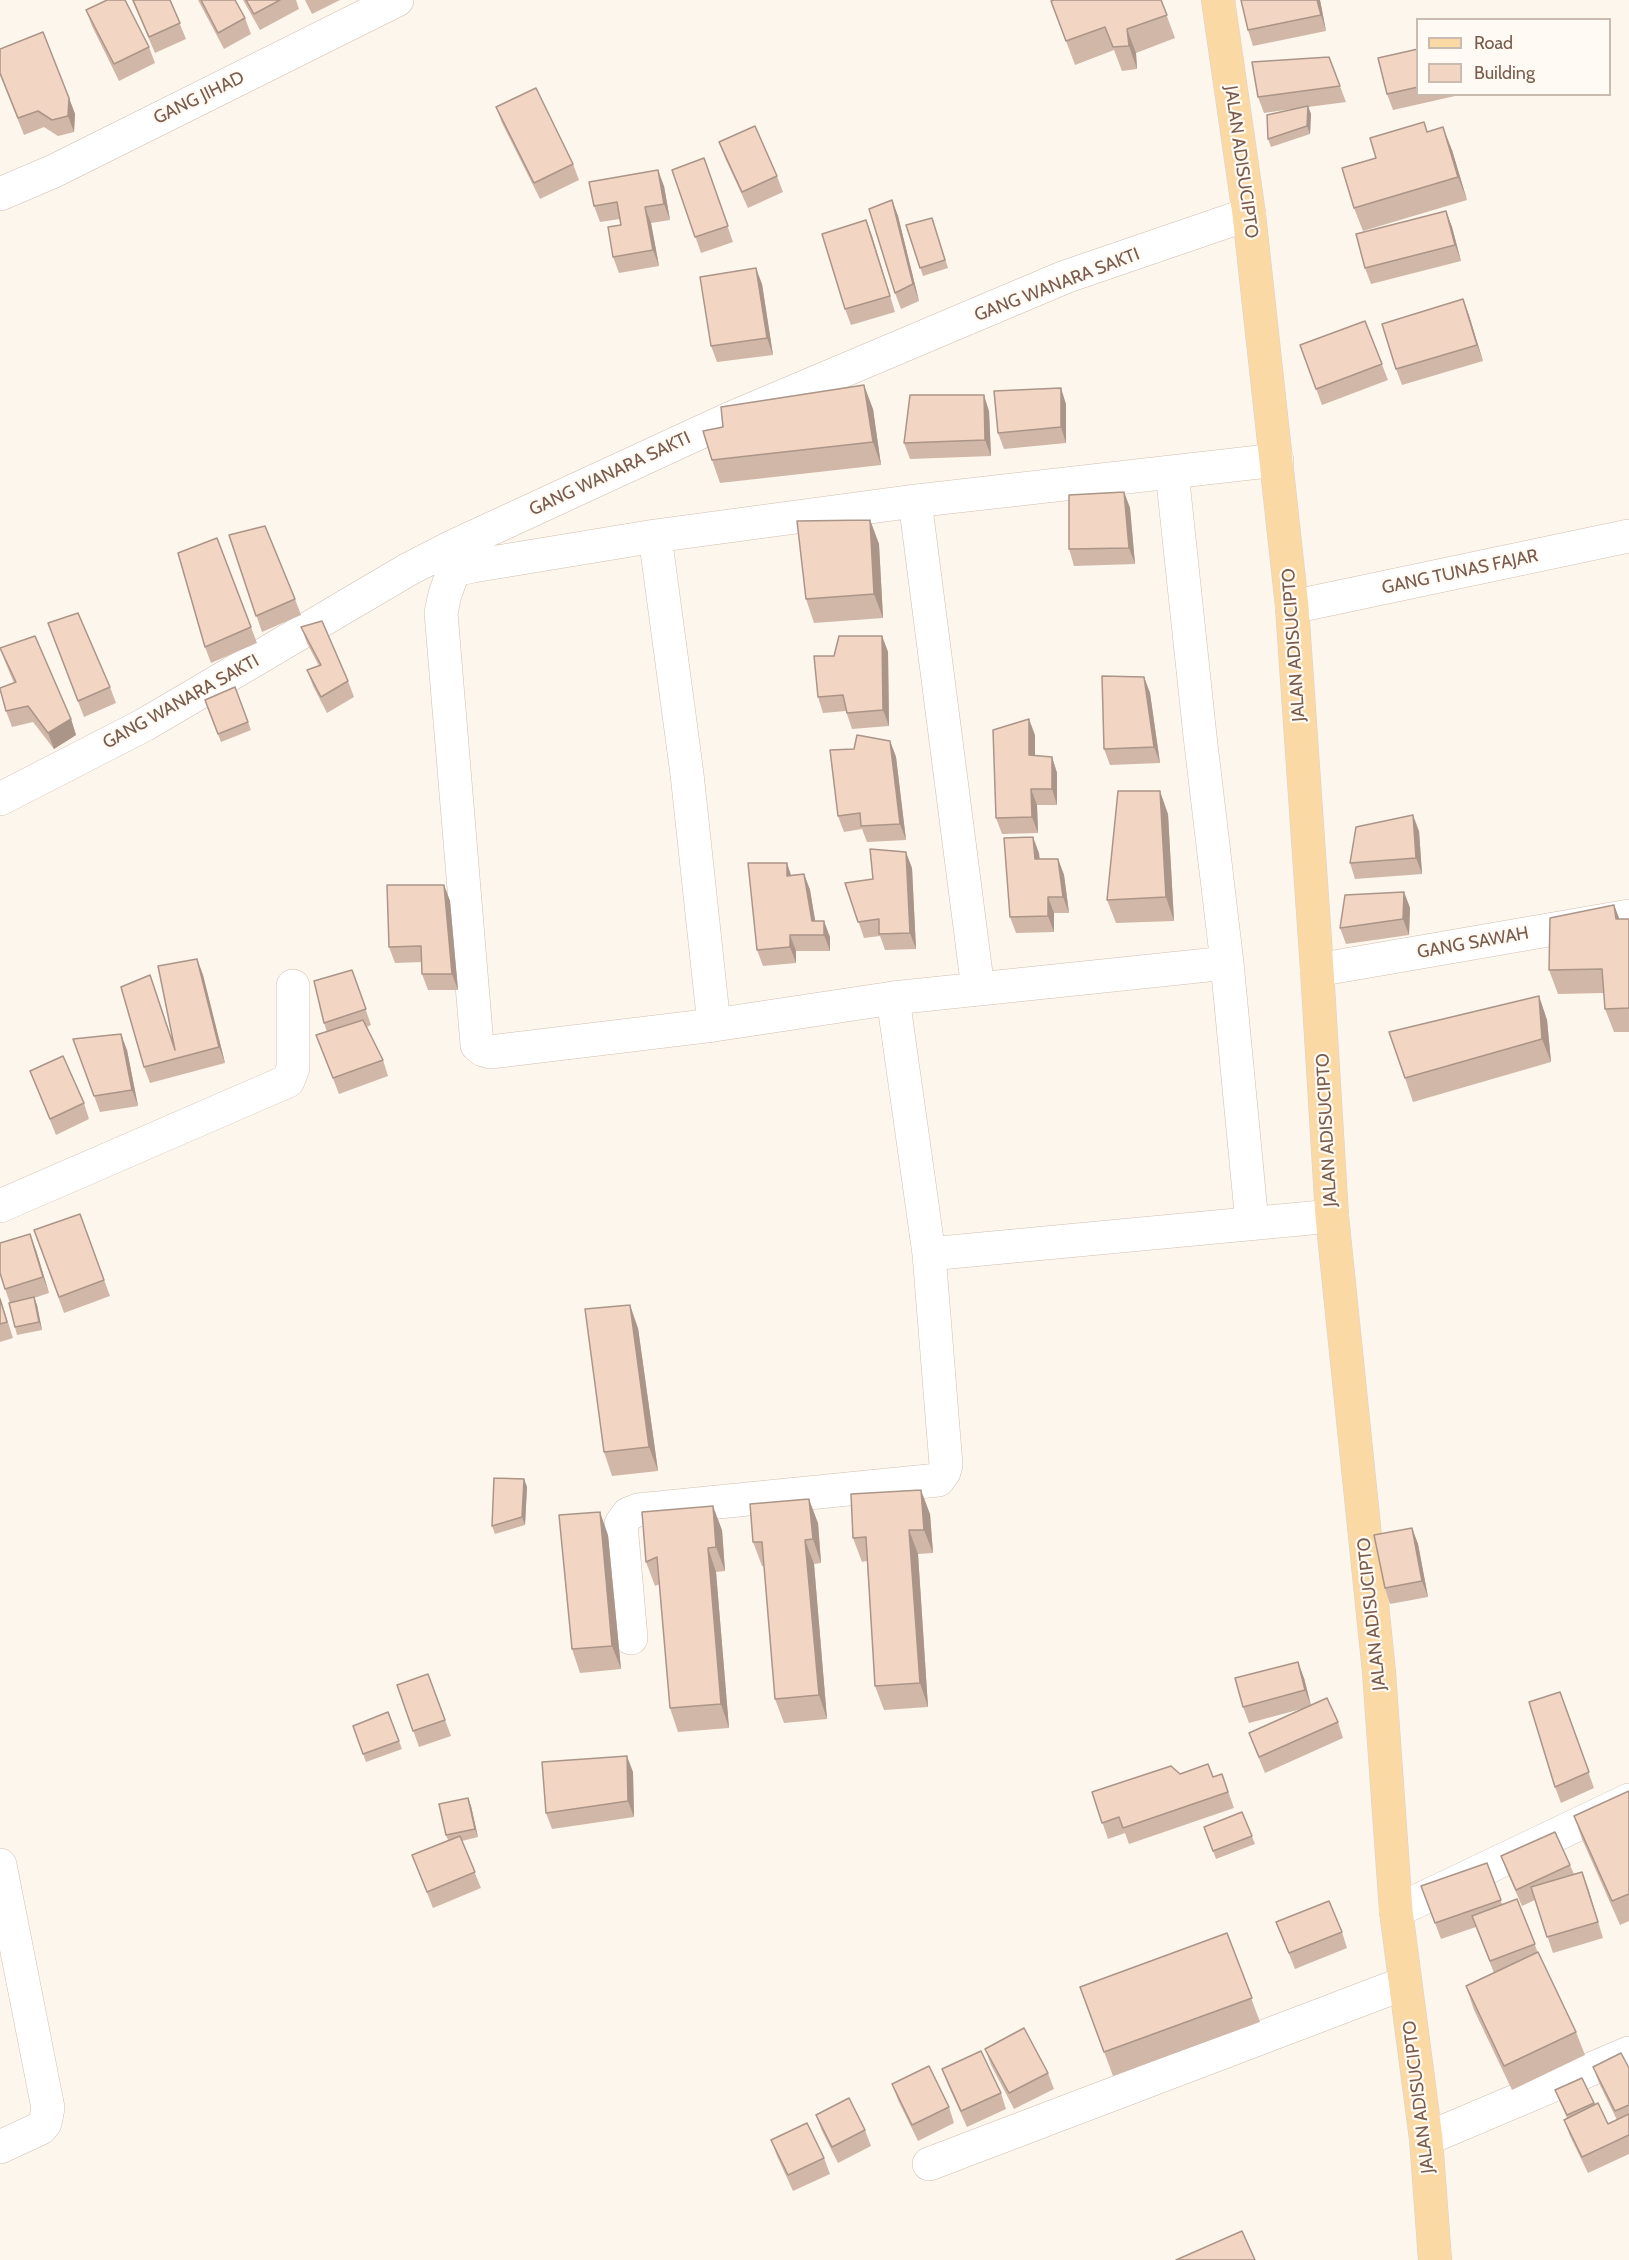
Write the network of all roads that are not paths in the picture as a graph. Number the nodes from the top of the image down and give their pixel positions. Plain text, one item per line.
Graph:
1 (397, 0) edge
2 (1218, 0) edge
3 (0, 194) edge
4 (1250, 214) junction
5 (1277, 460) junction
6 (1172, 472) junction
7 (915, 501) junction
8 (655, 536) junction
9 (1629, 536) edge
10 (1292, 607) junction
11 (0, 799) edge
12 (1629, 916) edge
13 (1227, 963) junction
14 (1317, 970) junction
15 (293, 986) dead end
16 (978, 989) junction
17 (893, 998) junction
18 (714, 1025) junction
19 (0, 1206) edge
20 (1332, 1216) junction
21 (1252, 1223) junction
22 (929, 1254) junction
23 (631, 1638) dead end
24 (1629, 1800) edge
25 (0, 1865) edge
26 (1396, 1911) junction
27 (1405, 1983) junction
28 (1629, 2053) edge
29 (1426, 2139) junction
30 (0, 2146) edge
31 (929, 2164) dead end
32 (1435, 2260) edge

1 - 3 street, GANG JIHAD
2 - 4 main road, JALAN ADISUCIPTO
4 - 5 main road, JALAN ADISUCIPTO
4 - 11 street, GANG WANARA SAKTI
5 - 6 street
5 - 10 main road, JALAN ADISUCIPTO
6 - 7 street
6 - 13 street
7 - 8 street
7 - 16 street
8 - 18 street
8 - 18 street
9 - 10 street, GANG TUNAS FAJAR
10 - 14 main road, JALAN ADISUCIPTO
12 - 14 street, GANG SAWAH
13 - 16 street
13 - 21 street
14 - 20 main road, JALAN ADISUCIPTO
15 - 19 street
16 - 17 street
17 - 18 street
17 - 22 street
20 - 21 street
20 - 26 main road, JALAN ADISUCIPTO
21 - 22 street
22 - 23 street
24 - 26 street
25 - 30 street
26 - 27 main road, JALAN ADISUCIPTO
27 - 29 main road, JALAN ADISUCIPTO
27 - 31 street
28 - 29 street
29 - 32 main road, JALAN ADISUCIPTO

